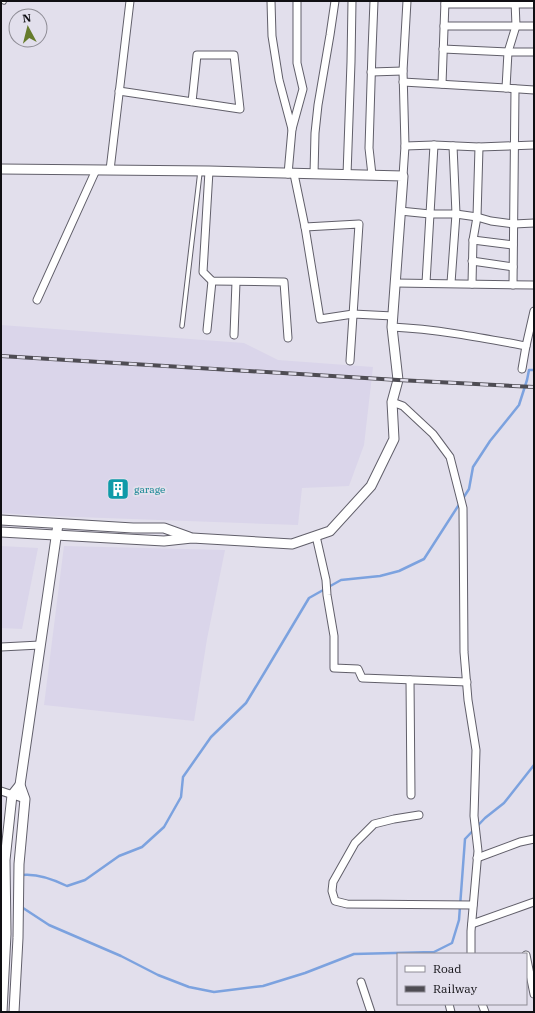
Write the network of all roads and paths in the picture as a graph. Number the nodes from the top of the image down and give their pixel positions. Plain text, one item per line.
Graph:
1 (130, 1) edge
2 (271, 1) edge
3 (297, 1) edge
4 (335, 1) edge
5 (352, 1) edge
6 (374, 1) edge
7 (407, 1) edge
8 (445, 2) edge
9 (515, 2) edge
10 (534, 4) edge
11 (444, 26) junction
12 (516, 26) junction
13 (534, 26) edge
14 (443, 49) junction
15 (508, 52) junction
16 (534, 52) edge
17 (403, 71) junction
18 (371, 72) junction
19 (403, 82) junction
20 (442, 84) junction
21 (506, 88) junction
22 (515, 89) junction
23 (534, 90) edge
24 (120, 91) junction
25 (192, 102) junction
26 (292, 129) junction
27 (434, 145) junction
28 (534, 145) edge
29 (405, 146) junction
30 (454, 146) junction
31 (515, 146) junction
32 (480, 147) junction
33 (1, 169) edge
34 (96, 170) junction
35 (110, 170) junction
36 (205, 171) junction
37 (291, 174) junction
38 (314, 174) junction
39 (347, 175) junction
40 (372, 175) junction
41 (403, 176) junction
42 (400, 211) junction
43 (430, 214) junction
44 (456, 214) junction
45 (477, 217) junction
46 (534, 223) edge
47 (514, 224) junction
48 (305, 227) junction
49 (473, 240) junction
50 (513, 245) junction
51 (472, 261) junction
52 (513, 267) junction
53 (212, 281) junction
54 (236, 282) junction
55 (395, 283) junction
56 (426, 283) junction
57 (451, 283) junction
58 (472, 284) junction
59 (513, 285) junction
60 (534, 285) edge
61 (37, 300) dead end
62 (534, 311) edge
63 (353, 314) junction
64 (392, 316) junction
65 (182, 326) dead end
66 (392, 327) junction
67 (207, 330) dead end
68 (234, 335) dead end
69 (288, 338) dead end
70 (526, 346) junction
71 (350, 361) dead end
72 (522, 370) dead end
73 (392, 402) junction
74 (1, 520) edge
75 (58, 524) junction
76 (1, 532) edge
77 (56, 535) junction
78 (316, 536) junction
79 (192, 538) junction
80 (40, 645) junction
81 (1, 647) edge
82 (410, 680) junction
83 (466, 682) junction
84 (20, 784) junction
85 (1, 791) edge
86 (12, 795) junction
87 (410, 795) dead end
88 (25, 799) junction
89 (419, 815) dead end
90 (534, 839) edge
91 (478, 855) junction
92 (534, 902) edge
93 (470, 906) junction
94 (3, 922) edge
95 (472, 924) junction
96 (471, 953) edge
97 (527, 959) edge
98 (3, 965) edge
99 (361, 982) dead end
100 (534, 994) edge
101 (2, 1012) edge
102 (14, 1012) edge
103 (371, 1012) edge

1 - 24 street
2 - 26 street
3 - 26 street
4 - 38 street
5 - 39 street
6 - 18 street
7 - 17 street
8 - 9 street
8 - 11 street
9 - 10 street
9 - 12 street
11 - 12 street
11 - 14 street
12 - 13 street
12 - 15 street
14 - 15 street
14 - 20 street
15 - 16 street
15 - 21 street
17 - 18 street
17 - 19 street
18 - 40 street
19 - 20 street
19 - 29 street
20 - 21 street
21 - 22 street
22 - 23 street
22 - 31 street
24 - 25 street
24 - 35 street
25 - 25 street
26 - 37 street
27 - 29 street
27 - 30 street
27 - 43 street
28 - 31 street
29 - 41 street
30 - 32 street
30 - 44 street
31 - 32 street
31 - 47 street
32 - 45 street
33 - 34 street
34 - 35 street
34 - 61 street
35 - 36 street
36 - 37 street
36 - 53 street
36 - 65 lane
37 - 38 street
37 - 48 street
38 - 39 street
39 - 40 street
40 - 41 street
41 - 42 street
42 - 43 street
42 - 55 street
43 - 44 street
43 - 56 street
44 - 45 street
44 - 57 street
45 - 47 street
45 - 49 street
46 - 47 street
47 - 50 street
48 - 63 street
48 - 63 street
49 - 50 street
49 - 51 street
50 - 52 street
51 - 52 street
51 - 58 street
52 - 59 street
53 - 54 street
53 - 67 street
54 - 68 street
54 - 69 street
55 - 56 street
55 - 64 street
56 - 57 street
57 - 58 street
58 - 59 street
59 - 60 street
62 - 70 street
63 - 64 street
63 - 71 street
64 - 66 street
66 - 70 street
66 - 73 street
70 - 72 street
73 - 78 street
73 - 83 street
74 - 75 street
75 - 77 street
75 - 79 street
76 - 77 street
77 - 79 street
77 - 80 street
78 - 79 street
78 - 82 street
80 - 81 street
80 - 84 street
82 - 83 street
82 - 87 street
83 - 91 street
84 - 86 street
84 - 88 street
85 - 86 street
86 - 88 street
86 - 94 street
88 - 102 street
89 - 93 street
90 - 91 street
91 - 93 street
92 - 95 street
93 - 95 street
94 - 98 street
95 - 96 street
97 - 100 street
98 - 101 street
99 - 103 street

